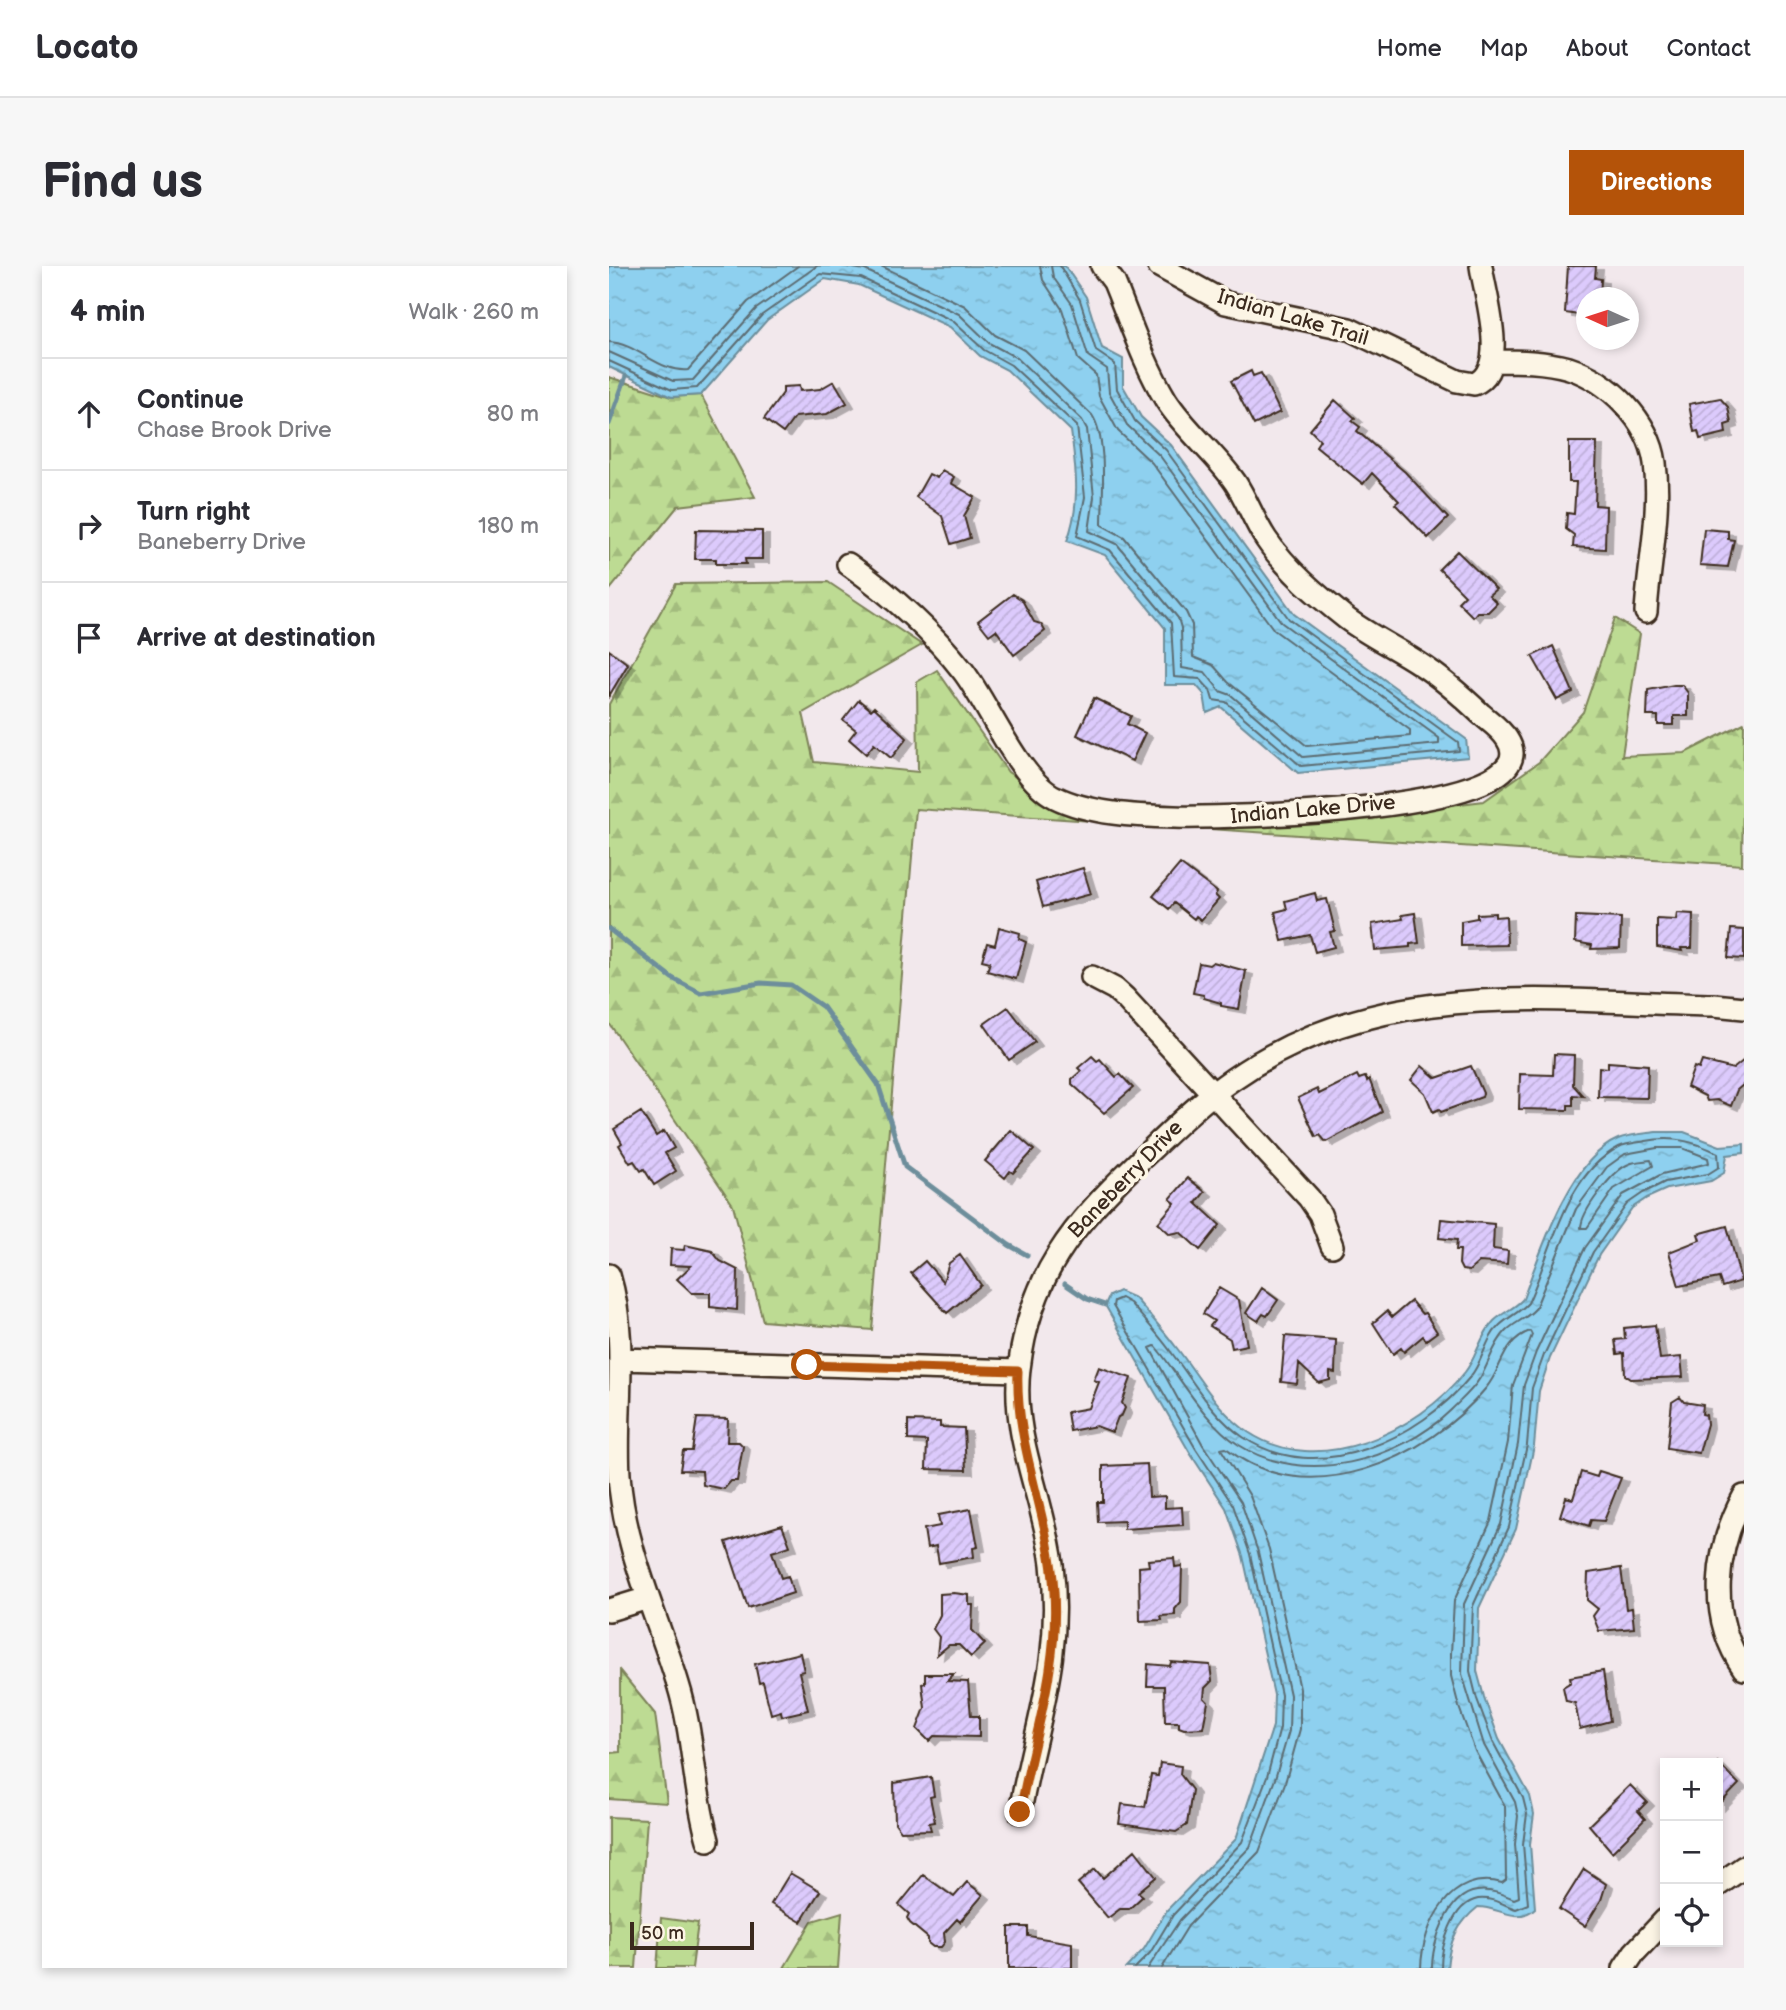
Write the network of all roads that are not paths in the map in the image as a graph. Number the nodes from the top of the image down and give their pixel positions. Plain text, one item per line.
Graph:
1 (1102, 266) edge
2 (1159, 266) edge
3 (1481, 266) edge
4 (1494, 360) junction
5 (848, 564) dead end
6 (1646, 612) dead end
7 (1092, 978) dead end
8 (1744, 1008) edge
9 (1213, 1093) junction
10 (1332, 1246) dead end
11 (609, 1275) edge
12 (621, 1359) junction
13 (1018, 1371) junction
14 (1744, 1496) edge
15 (648, 1598) junction
16 (609, 1610) edge
17 (1744, 1669) edge
18 (1020, 1812) dead end
19 (708, 1840) dead end
20 (1744, 1867) edge
21 (1719, 1884) edge
22 (1660, 1925) edge
23 (1624, 1968) edge

1 - 5 street, Indian Lake Drive
2 - 4 street, Indian Lake Trail
3 - 4 street
4 - 6 street
7 - 9 street
8 - 9 street, Baneberry Drive
9 - 10 street
9 - 13 street, Baneberry Drive
11 - 12 street
12 - 13 street
12 - 15 street
13 - 18 street, Baneberry Drive
14 - 17 street
15 - 16 street
15 - 19 street
20 - 21 street
22 - 23 street

